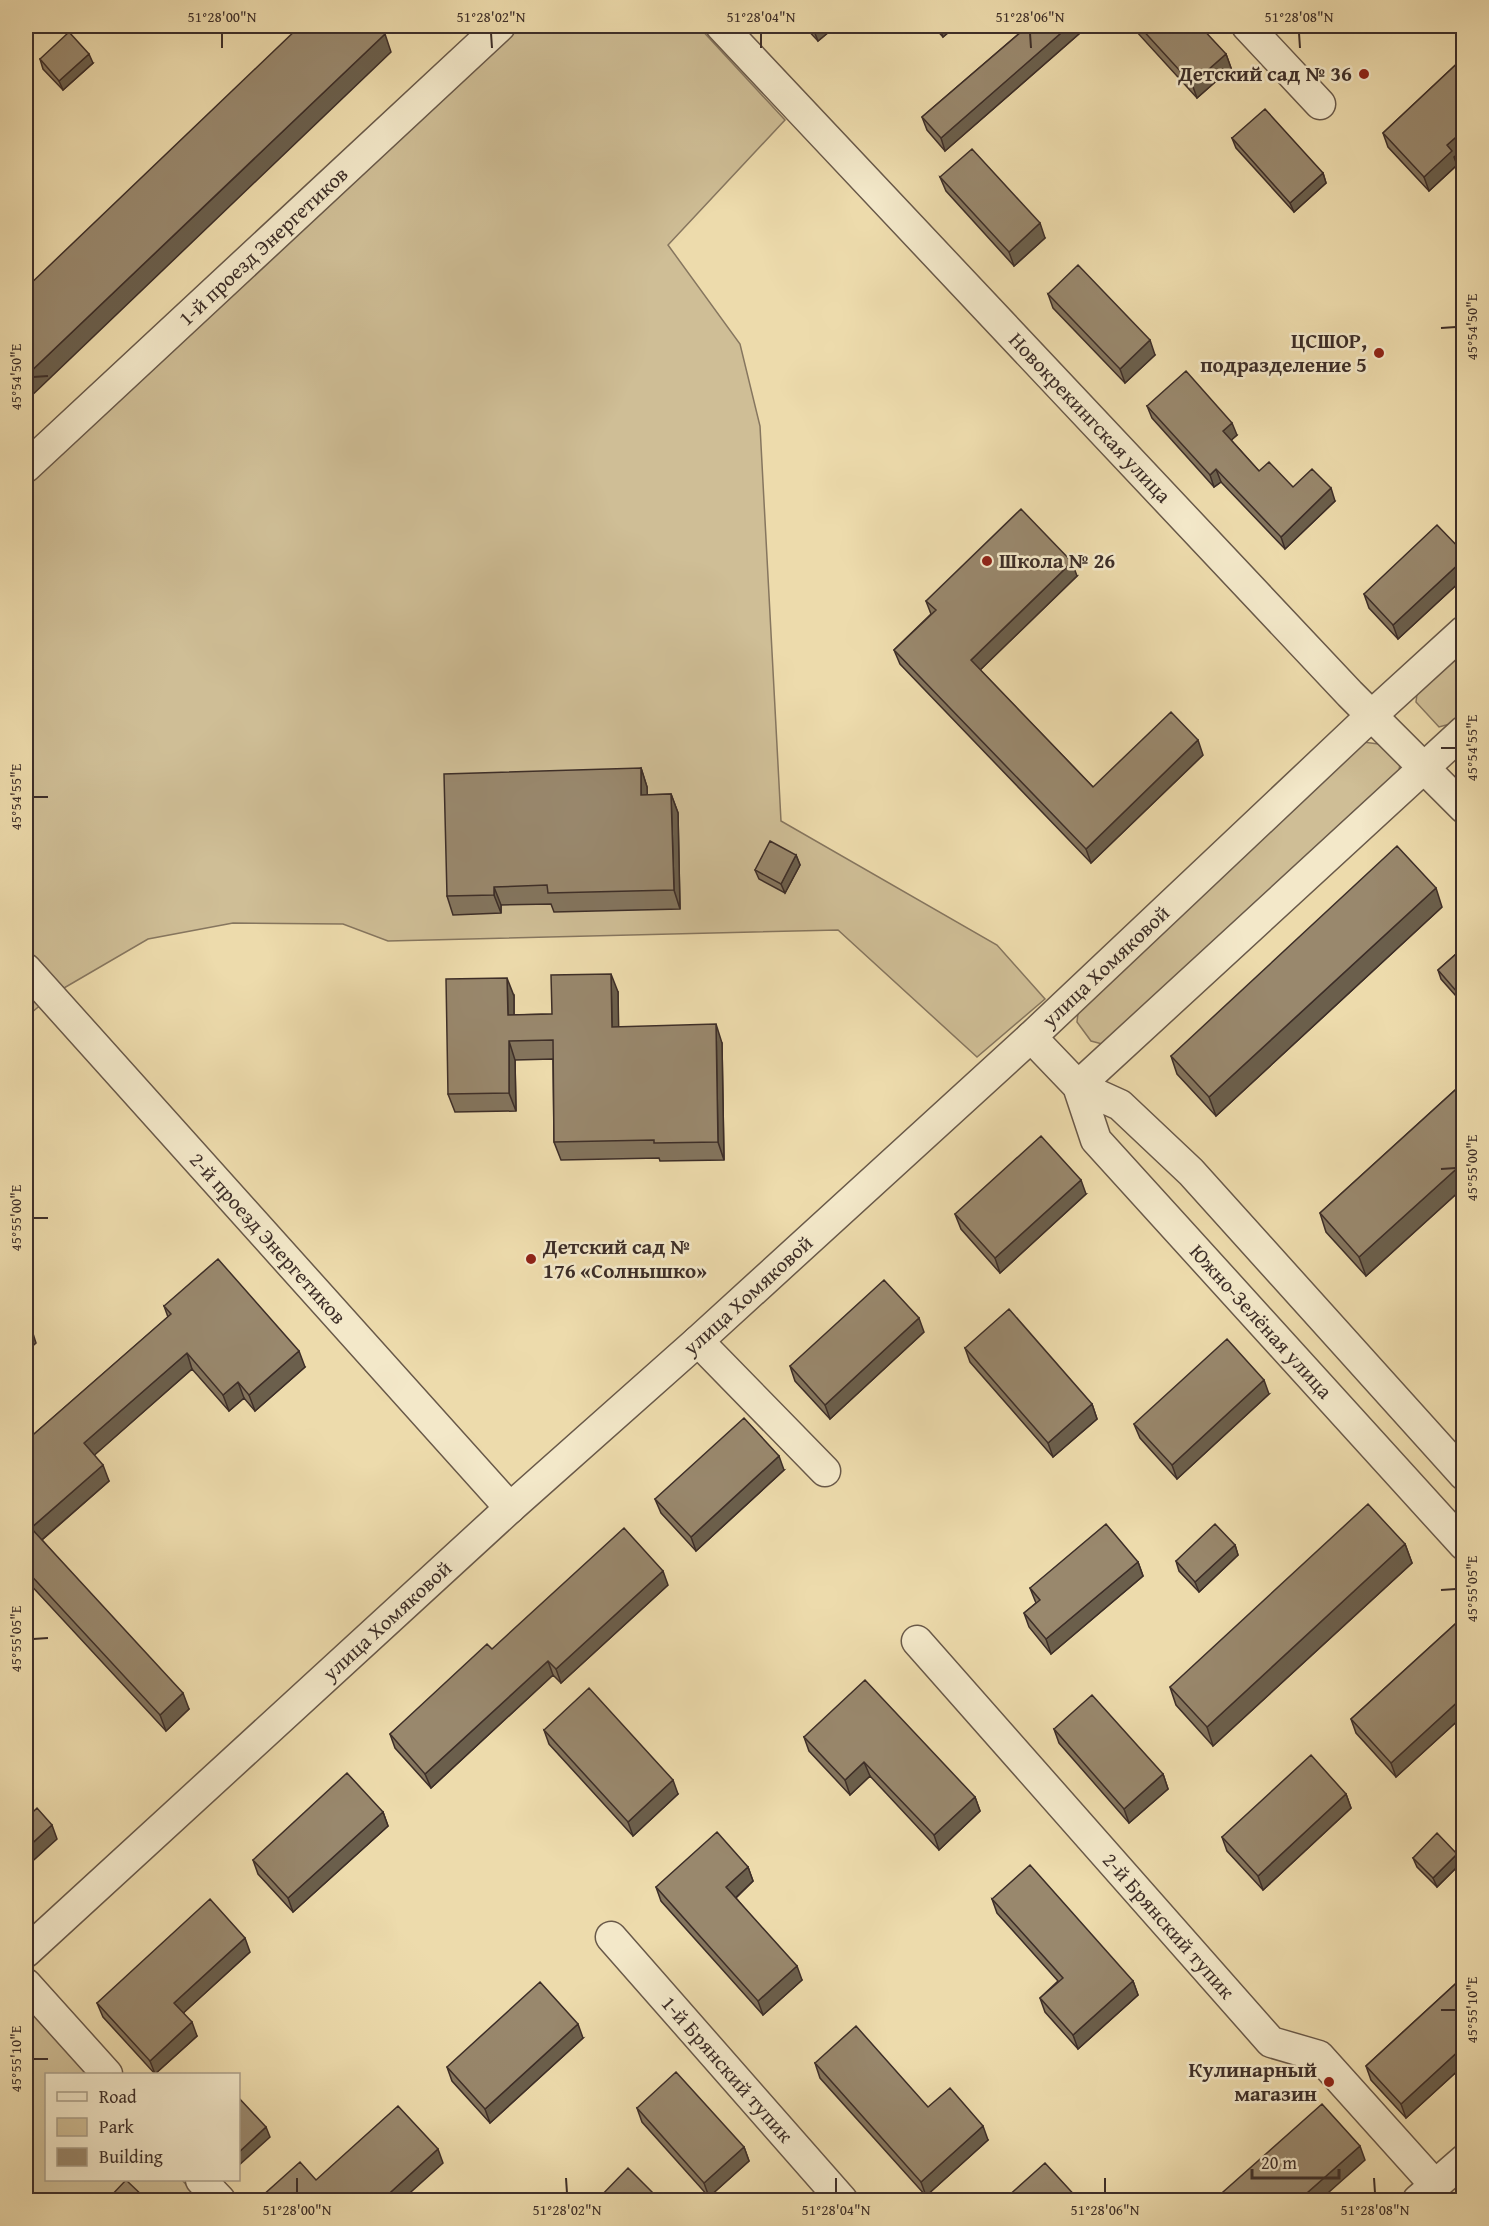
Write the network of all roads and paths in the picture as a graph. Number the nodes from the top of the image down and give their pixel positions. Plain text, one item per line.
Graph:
1 (500, 26) edge
2 (722, 26) edge
3 (1247, 26) edge
4 (1320, 104) dead end
5 (26, 467) edge
6 (1464, 631) edge
7 (1372, 715) junction
8 (1464, 731) edge
9 (1424, 768) junction
10 (1464, 808) edge
11 (26, 969) edge
12 (1040, 1029) junction
13 (1078, 1086) junction
14 (698, 1341) junction
15 (825, 1471) dead end
16 (1464, 1475) edge
17 (510, 1508) junction
18 (1464, 1545) edge
19 (917, 1641) dead end
20 (611, 1937) dead end
21 (26, 1952) edge
22 (26, 1984) edge
23 (106, 2073) edge
24 (1464, 2160) edge
25 (202, 2181) edge
26 (1427, 2193) edge
27 (220, 2200) edge
28 (842, 2200) edge

1 - 5 street, 1-й проезд Энергетиков
2 - 7 street, Новокрекингская улица
3 - 4 street
6 - 7 street, улица Хомяковой
7 - 9 street, Новокрекингская улица
7 - 12 street, улица Хомяковой
8 - 9 street
9 - 10 street, Новокрекингская улица
9 - 13 street
11 - 17 street, 2-й проезд Энергетиков
12 - 13 street, Южно-Зелёная улица
12 - 14 street, улица Хомяковой
13 - 16 street, Южно-Зелёная улица
13 - 18 street, Южно-Зелёная улица
14 - 15 street
14 - 17 street, улица Хомяковой
17 - 21 street, улица Хомяковой
19 - 26 street, 2-й Брянский тупик
20 - 28 street, 1-й Брянский тупик
22 - 23 street
24 - 26 street
25 - 27 street

